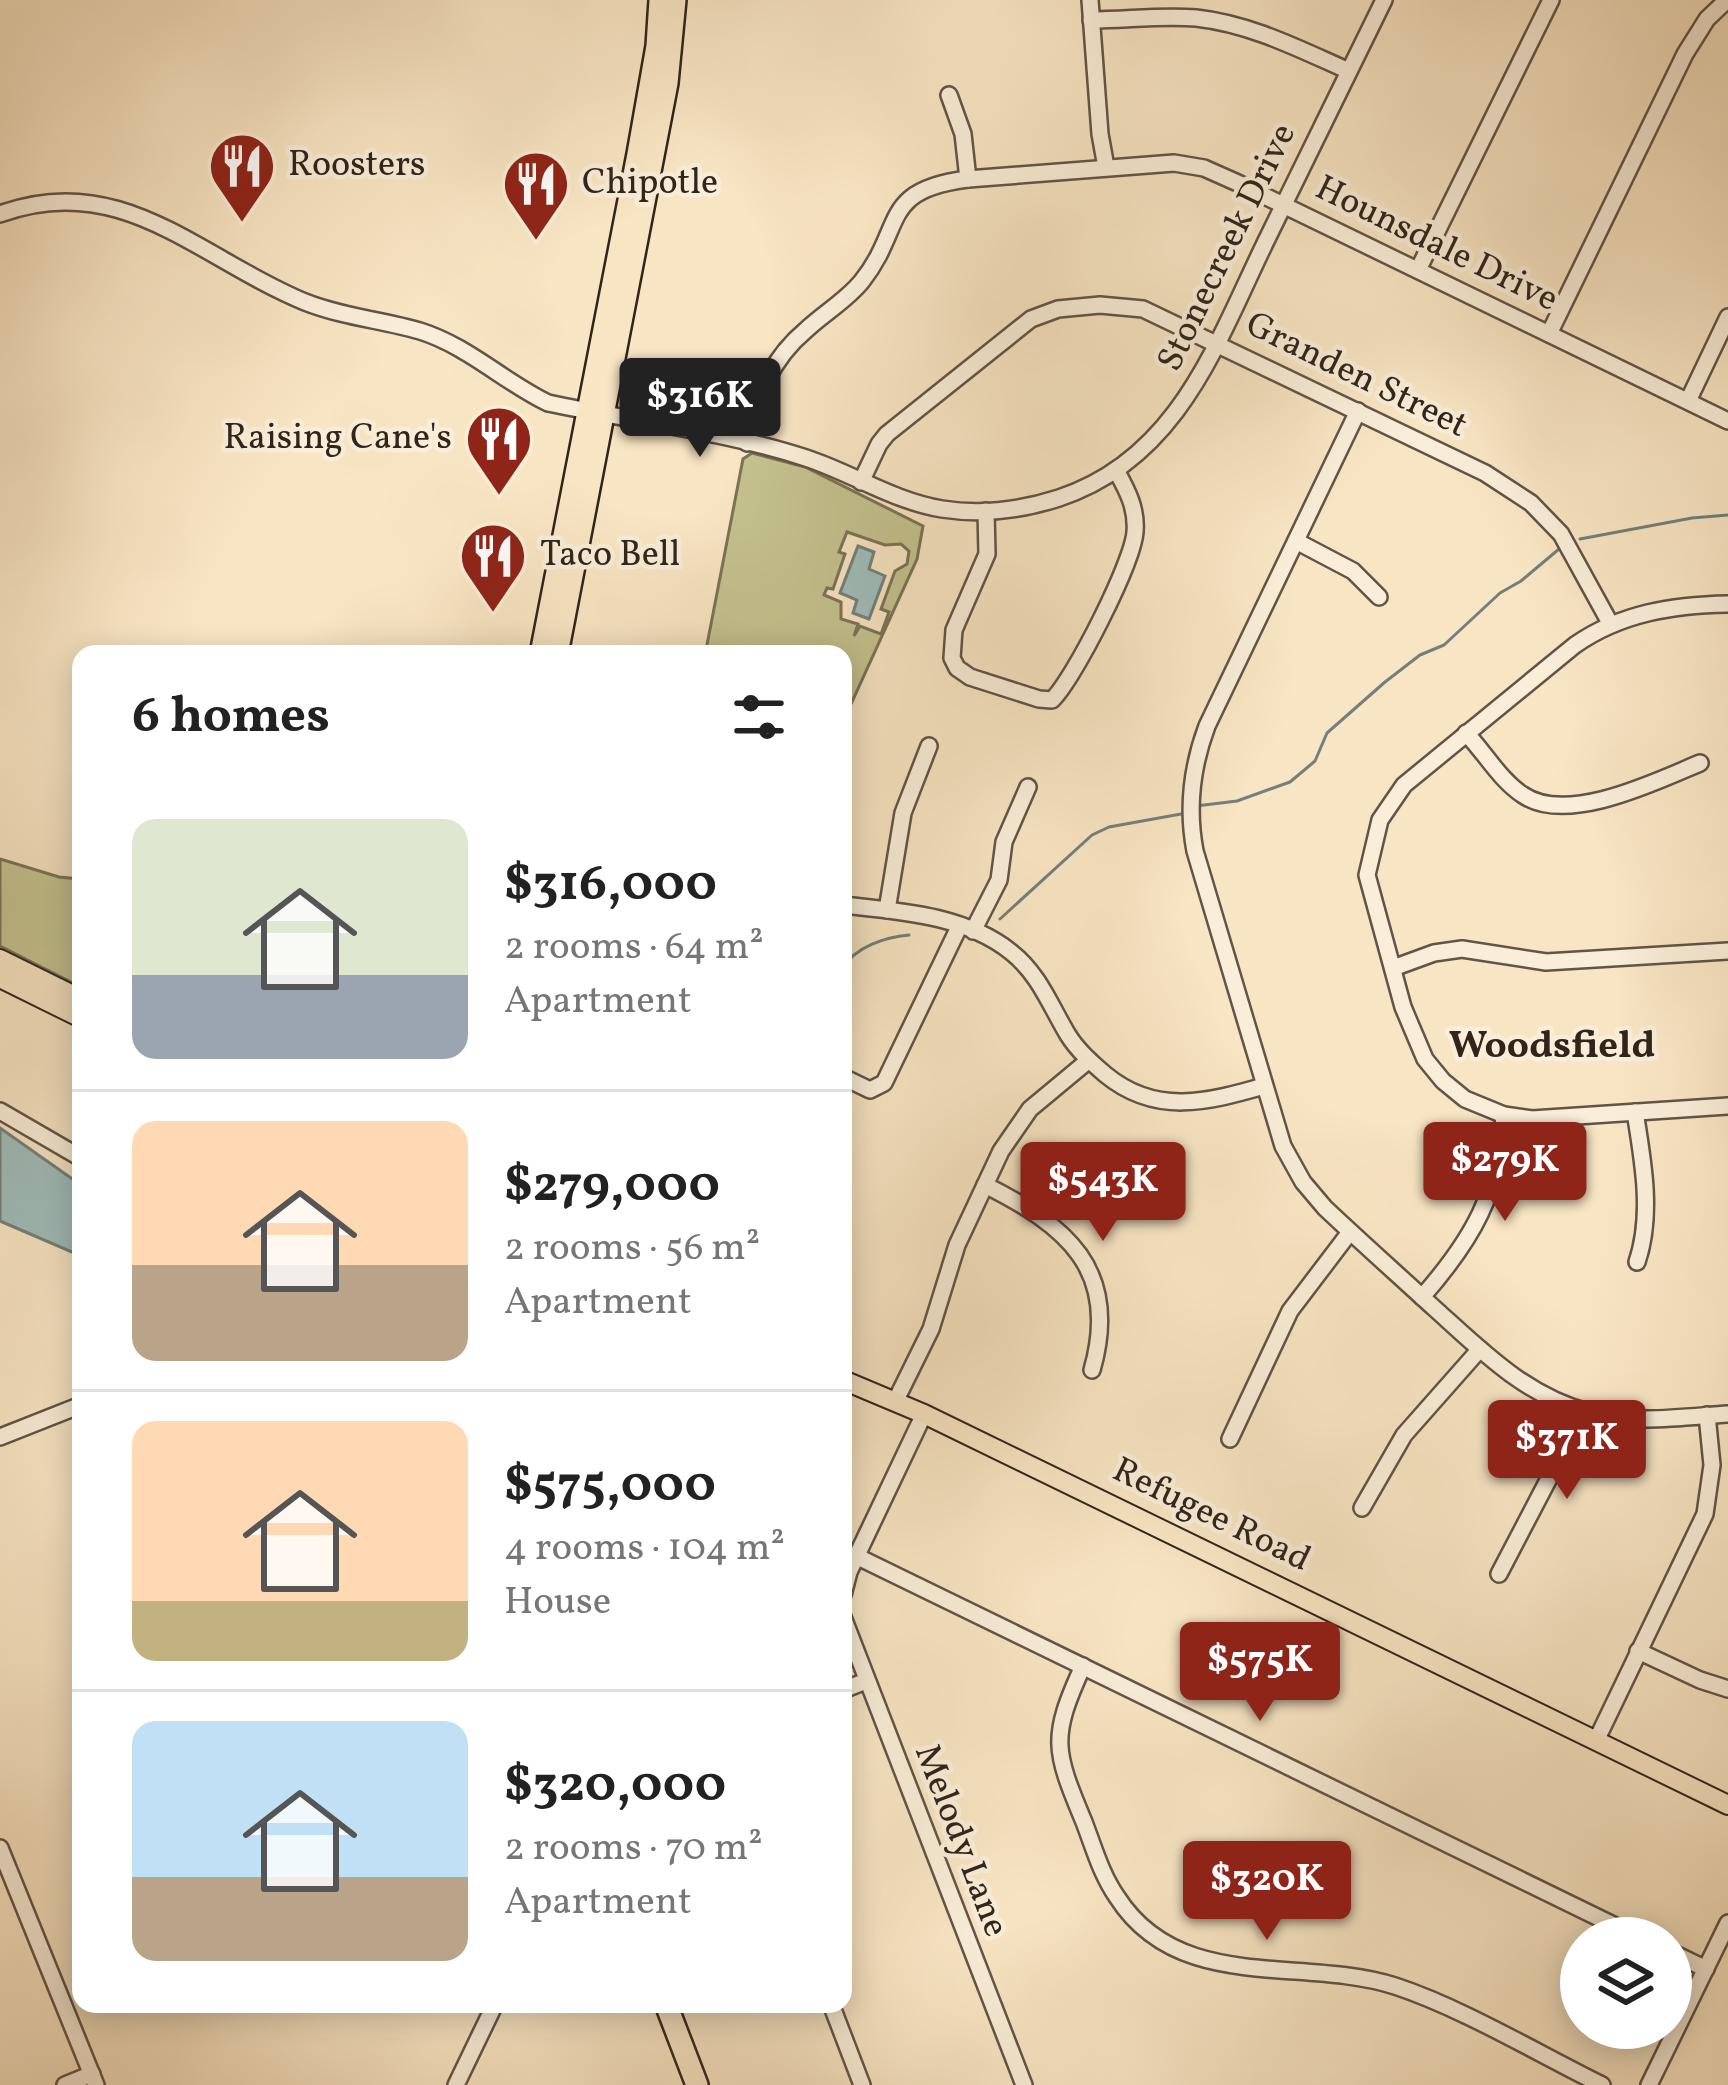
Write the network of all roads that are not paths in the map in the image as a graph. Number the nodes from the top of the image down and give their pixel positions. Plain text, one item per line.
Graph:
1 (660, 0) edge
2 (676, 0) edge
3 (1090, 0) edge
4 (1384, 0) edge
5 (1550, 0) edge
6 (1727, 0) edge
7 (1091, 20) junction
8 (1349, 71) junction
9 (949, 95) dead end
10 (1106, 167) junction
11 (968, 179) junction
12 (1284, 205) junction
13 (0, 214) edge
14 (1418, 270) junction
15 (1728, 317) edge
16 (1549, 334) junction
17 (1219, 342) junction
18 (1688, 401) junction
19 (1358, 411) junction
20 (595, 412) junction
21 (1728, 421) edge
22 (747, 443) junction
23 (1116, 470) junction
24 (861, 482) junction
25 (986, 511) junction
26 (1296, 541) junction
27 (1379, 597) dead end
28 (1728, 604) edge
29 (1610, 623) junction
30 (543, 645) edge
31 (558, 645) edge
32 (1466, 733) junction
33 (929, 746) dead end
34 (1700, 763) dead end
35 (1028, 787) dead end
36 (852, 906) edge
37 (887, 910) junction
38 (966, 929) junction
39 (1728, 951) edge
40 (0, 959) edge
41 (1393, 968) junction
42 (0, 979) edge
43 (72, 995) edge
44 (72, 1014) edge
45 (1089, 1060) junction
46 (852, 1081) edge
47 (1264, 1086) junction
48 (1728, 1106) edge
49 (0, 1111) edge
50 (1635, 1112) junction
51 (1504, 1115) junction
52 (72, 1153) edge
53 (985, 1184) junction
54 (1350, 1232) junction
55 (1637, 1262) dead end
56 (1422, 1297) junction
57 (1480, 1349) junction
58 (1092, 1370) dead end
59 (852, 1372) edge
60 (852, 1383) edge
61 (897, 1399) junction
62 (1573, 1408) junction
63 (72, 1409) edge
64 (924, 1414) junction
65 (1728, 1414) edge
66 (1707, 1415) junction
67 (0, 1437) edge
68 (1230, 1438) dead end
69 (1362, 1508) dead end
70 (858, 1557) junction
71 (852, 1572) edge
72 (1499, 1574) dead end
73 (852, 1642) edge
74 (1638, 1651) junction
75 (1083, 1666) junction
76 (866, 1682) junction
77 (852, 1687) edge
78 (1728, 1689) edge
79 (1596, 1741) junction
80 (1728, 1805) edge
81 (0, 1848) edge
82 (1597, 1917) edge
83 (1728, 1923) edge
84 (1692, 1962) edge
85 (1706, 1969) junction
86 (492, 2013) edge
87 (669, 2013) edge
88 (834, 2013) edge
89 (94, 2080) edge
90 (65, 2085) edge
91 (456, 2085) edge
92 (697, 2085) edge
93 (862, 2085) edge
94 (1024, 2085) edge
95 (1602, 2085) edge
96 (1649, 2085) edge

1 - 20 highway
2 - 20 highway
3 - 7 street
4 - 8 street, Stonecreek Drive
5 - 14 street
6 - 16 street
7 - 8 street
7 - 10 street
8 - 12 street, Stonecreek Drive
9 - 11 street
10 - 11 street, Hounsdale Drive
10 - 12 street, Hounsdale Drive
11 - 22 street, Hounsdale Drive
12 - 14 street, Hounsdale Drive
12 - 17 street, Stonecreek Drive
13 - 20 street, Stonecreek Drive
14 - 16 street, Hounsdale Drive
15 - 18 street
16 - 18 street, Hounsdale Drive
17 - 19 street, Granden Street
17 - 23 street, Stonecreek Drive
17 - 24 street, Granden Street
18 - 21 street, Hounsdale Drive
19 - 26 street
19 - 29 street, Granden Street
20 - 22 street, Stonecreek Drive
20 - 30 highway
20 - 31 highway
22 - 24 street, Stonecreek Drive
23 - 25 street, Stonecreek Drive
23 - 25 street
24 - 25 street, Stonecreek Drive
26 - 27 street
26 - 47 street
28 - 29 street
29 - 32 street
32 - 34 street
32 - 41 street
33 - 37 street
35 - 38 street
36 - 37 street
37 - 38 street
38 - 45 street
38 - 46 street
39 - 41 street
40 - 43 main road
41 - 51 street
42 - 44 main road
45 - 47 street
45 - 53 street
47 - 54 street
48 - 50 street
49 - 52 street
50 - 51 street
50 - 55 street
51 - 56 street
53 - 58 street
53 - 61 street
54 - 56 street
54 - 68 street
56 - 57 street
57 - 62 street
57 - 69 street
59 - 61 main road, Refugee Road
60 - 61 main road, Refugee Road
61 - 64 main road, Refugee Road
62 - 66 street
62 - 72 street
63 - 67 street
64 - 70 street
64 - 79 main road, Refugee Road
65 - 66 street
66 - 74 street
70 - 71 street
70 - 75 street
73 - 76 street, Melody Lane
74 - 78 street
74 - 79 street
75 - 82 street
75 - 95 street
76 - 77 street
76 - 94 street, Melody Lane
79 - 80 main road, Refugee Road
81 - 89 street
83 - 85 street
84 - 85 street
85 - 96 street
86 - 91 street
87 - 92 highway
88 - 93 street
89 - 90 street

